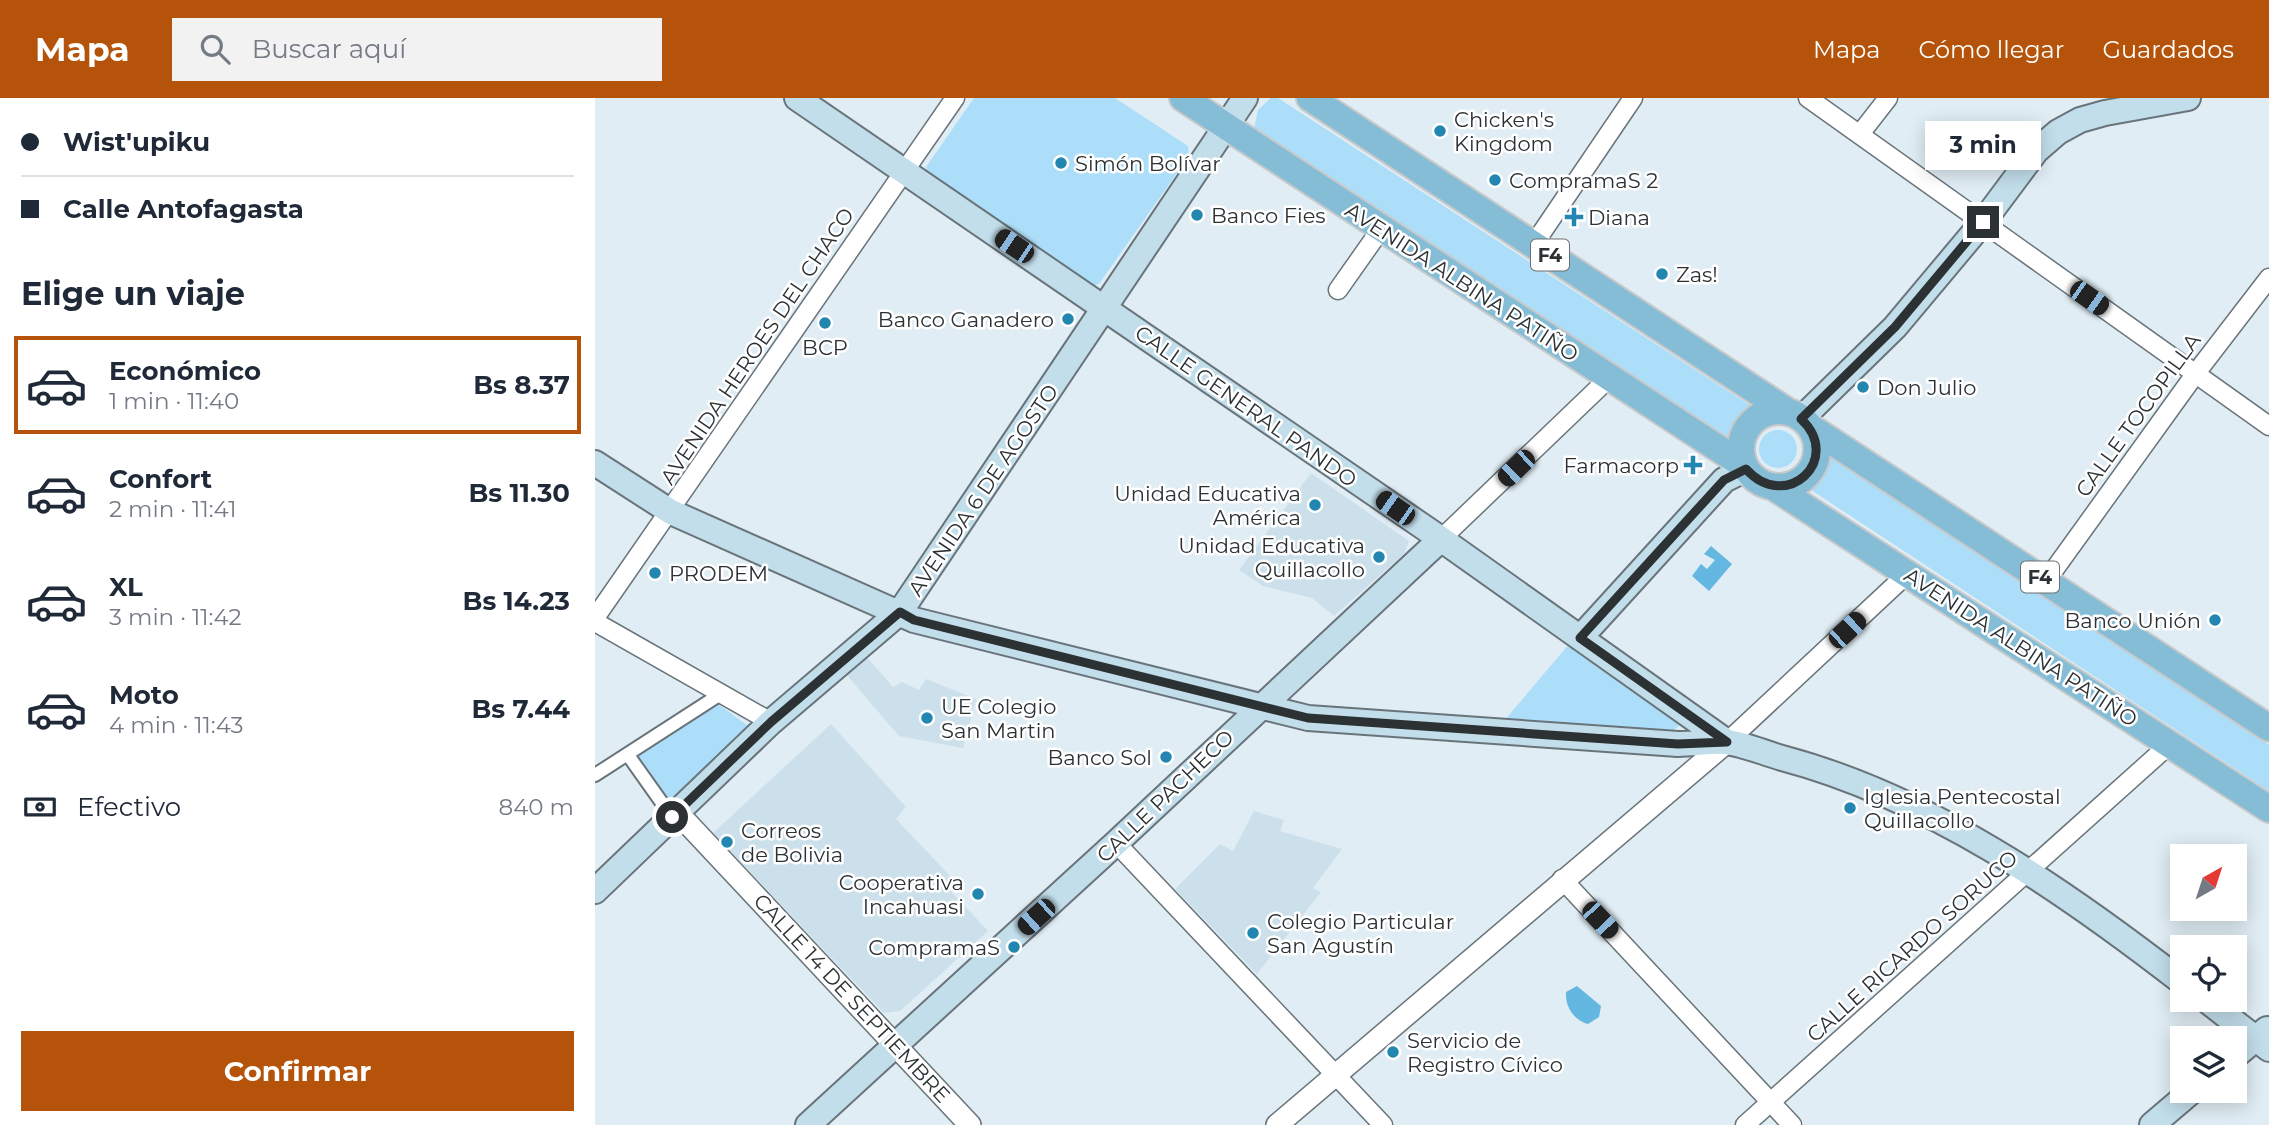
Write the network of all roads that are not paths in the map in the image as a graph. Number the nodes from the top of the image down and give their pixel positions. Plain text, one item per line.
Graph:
1 (797, 98) edge
2 (955, 98) edge
3 (1183, 98) edge
4 (1245, 98) edge
5 (1310, 98) edge
6 (1633, 98) edge
7 (1808, 98) edge
8 (1888, 98) edge
9 (2188, 98) edge
10 (1224, 127) junction
11 (1860, 134) junction
12 (905, 170) junction
13 (1983, 222) junction
14 (1381, 229) junction
15 (1534, 244) junction
16 (2269, 278) edge
17 (1338, 290) dead end
18 (1106, 309) junction
19 (2196, 373) junction
20 (1609, 378) junction
21 (1800, 420) junction
22 (2269, 426) edge
23 (595, 463) edge
24 (1744, 466) junction
25 (1772, 486) junction
26 (671, 512) junction
27 (1441, 539) junction
28 (1907, 574) junction
29 (2046, 581) junction
30 (900, 612) junction
31 (595, 620) edge
32 (1580, 638) junction
33 (719, 695) junction
34 (1262, 704) junction
35 (771, 722) junction
36 (2269, 729) edge
37 (1727, 742) junction
38 (2170, 744) junction
39 (628, 755) junction
40 (596, 771) edge
41 (2269, 809) edge
42 (674, 814) junction
43 (1116, 843) junction
44 (2028, 874) junction
45 (1562, 879) junction
46 (595, 891) edge
47 (2170, 973) edge
48 (2225, 1012) edge
49 (2265, 1038) edge
50 (895, 1045) junction
51 (2247, 1049) edge
52 (1336, 1075) junction
53 (1770, 1102) junction
54 (2178, 1103) edge
55 (809, 1125) edge
56 (970, 1125) edge
57 (1277, 1125) edge
58 (1383, 1125) edge
59 (1745, 1125) edge
60 (1792, 1125) edge
61 (2152, 1125) edge

1 - 12 main road, CALLE GENERAL PANDO
2 - 12 street, AVENIDA HEROES DEL CHACO
3 - 10 main road, AVENIDA ALBINA PATIÑO
4 - 10 main road, AVENIDA 6 DE AGOSTO
5 - 15 main road, F4
6 - 15 street
7 - 11 street
8 - 11 street
9 - 13 main road
10 - 14 main road, AVENIDA ALBINA PATIÑO
10 - 18 main road, AVENIDA 6 DE AGOSTO
11 - 13 street
12 - 18 main road, CALLE GENERAL PANDO
12 - 26 street, AVENIDA HEROES DEL CHACO
13 - 19 street
13 - 21 main road
14 - 17 street
14 - 20 main road, AVENIDA ALBINA PATIÑO
15 - 21 main road, F4
16 - 19 street, CALLE TOCOPILLA
18 - 27 main road, CALLE GENERAL PANDO
18 - 30 main road, AVENIDA 6 DE AGOSTO
19 - 22 street
19 - 29 street, CALLE TOCOPILLA
20 - 24 main road, AVENIDA ALBINA PATIÑO
20 - 27 street, CALLE PACHECO
21 - 24 main road
21 - 25 main road
21 - 29 main road, F4
23 - 26 main road
24 - 25 main road
24 - 32 main road
25 - 28 main road, AVENIDA ALBINA PATIÑO
26 - 30 main road
26 - 31 street, AVENIDA HEROES DEL CHACO
27 - 32 main road, CALLE GENERAL PANDO
27 - 34 main road, CALLE PACHECO
28 - 37 street
28 - 38 main road, AVENIDA ALBINA PATIÑO
29 - 36 main road, F4
30 - 34 main road
30 - 35 main road, AVENIDA 6 DE AGOSTO
31 - 33 street
32 - 37 main road, CALLE GENERAL PANDO
33 - 35 street
33 - 39 street
34 - 37 main road
34 - 43 main road, CALLE PACHECO
35 - 42 main road, AVENIDA 6 DE AGOSTO
37 - 44 main road
37 - 45 street
38 - 41 main road, AVENIDA ALBINA PATIÑO
38 - 44 street, CALLE RICARDO SORUCO
39 - 40 street
39 - 42 street
42 - 46 main road, AVENIDA 6 DE AGOSTO
42 - 50 street, CALLE 14 DE SEPTIEMBRE
43 - 50 main road, CALLE PACHECO
43 - 52 street
44 - 47 main road
44 - 53 street, CALLE RICARDO SORUCO
45 - 52 street
45 - 53 street
48 - 49 main road
49 - 51 main road
50 - 55 main road, CALLE PACHECO
50 - 56 street, CALLE 14 DE SEPTIEMBRE
52 - 57 street
52 - 58 street
53 - 59 street, CALLE RICARDO SORUCO
53 - 60 street
54 - 61 main road

